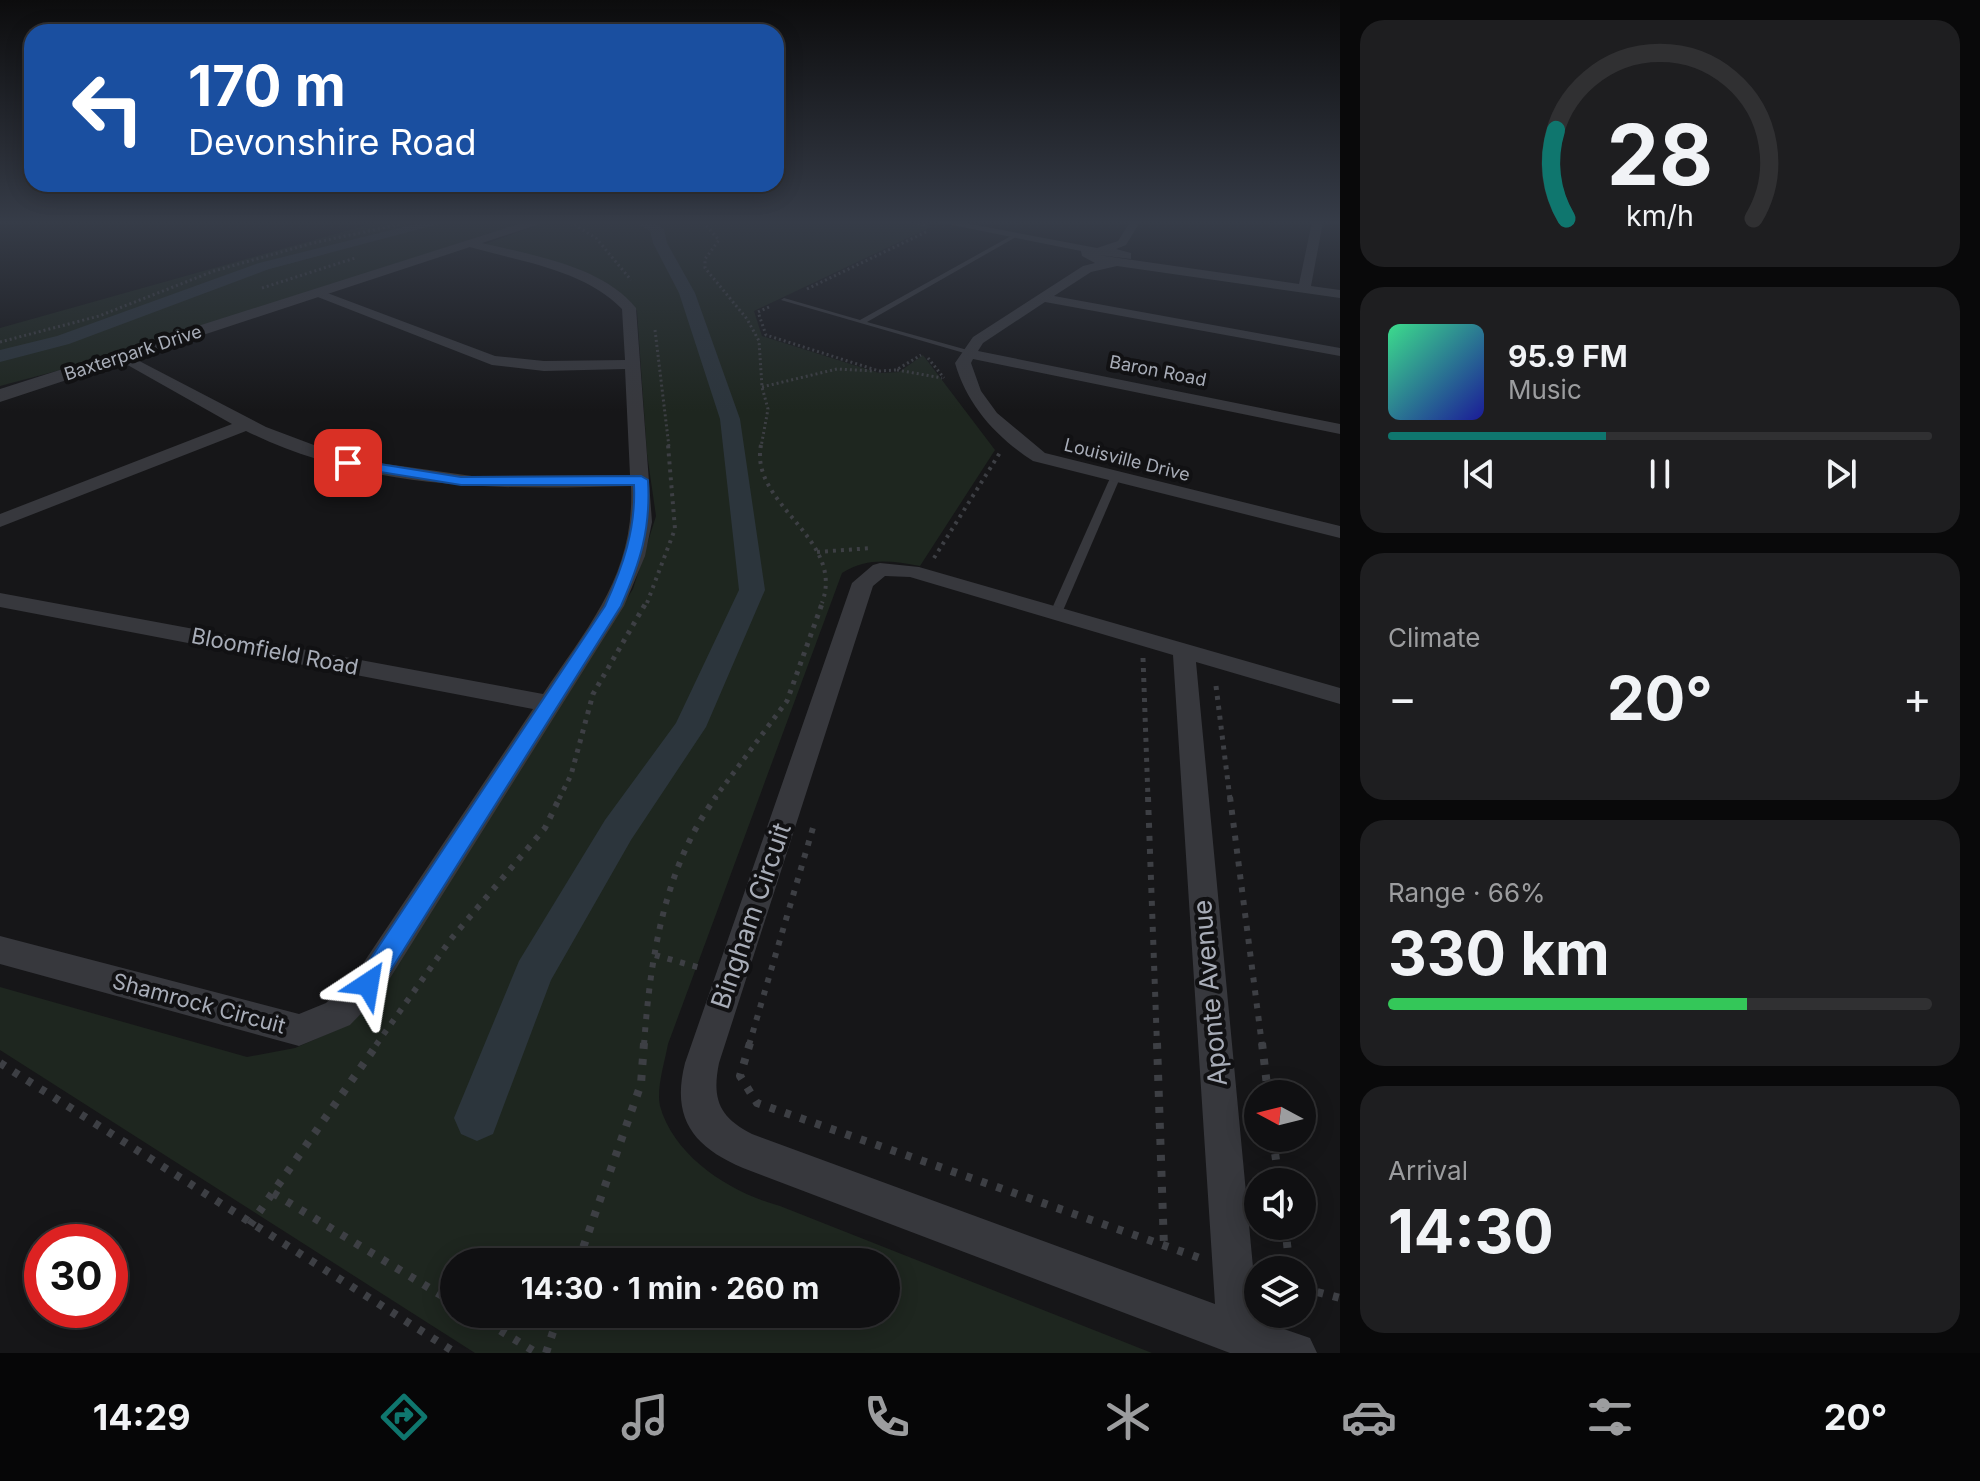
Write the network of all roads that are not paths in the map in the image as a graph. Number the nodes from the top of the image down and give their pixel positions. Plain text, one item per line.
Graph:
1 (344, 285) edge
2 (598, 285) edge
3 (927, 285) edge
4 (1058, 285) edge
5 (1279, 285) edge
6 (1305, 285) edge
7 (1304, 289) junction
8 (317, 294) junction
9 (1340, 294) edge
10 (1043, 298) junction
11 (784, 300) dead end
12 (861, 322) junction
13 (1340, 352) edge
14 (968, 353) junction
15 (122, 356) junction
16 (634, 364) junction
17 (0, 396) edge
18 (248, 424) junction
19 (1340, 429) edge
20 (1115, 478) junction
21 (641, 480) junction
22 (0, 521) edge
23 (1340, 532) edge
24 (0, 600) edge
25 (1056, 613) junction
26 (1185, 660) junction
27 (1340, 696) edge
28 (549, 704) junction
29 (0, 950) edge
30 (1238, 1335) junction
31 (1295, 1353) edge

1 - 8 street, Baxterpark Drive
2 - 16 street, Shamrock Circuit
3 - 12 lane
4 - 10 street
5 - 7 street
6 - 7 street
7 - 9 street
8 - 15 street, Baxterpark Drive
8 - 16 street
10 - 13 street
10 - 14 street
11 - 12 lane
12 - 14 lane
14 - 19 street, Baron Road
14 - 20 street, Louisville Drive
15 - 17 street, Baxterpark Drive
15 - 18 street
16 - 21 street, Shamrock Circuit
18 - 21 street
18 - 22 street
20 - 23 street, Louisville Drive
20 - 25 lane
21 - 28 street, Shamrock Circuit
24 - 28 street, Bloomfield Road
25 - 26 street, Bingham Circuit
25 - 30 street, Bingham Circuit
26 - 27 street, Bingham Circuit
26 - 30 street, Aponte Avenue
28 - 29 street, Shamrock Circuit
30 - 31 street, Bingham Circuit

